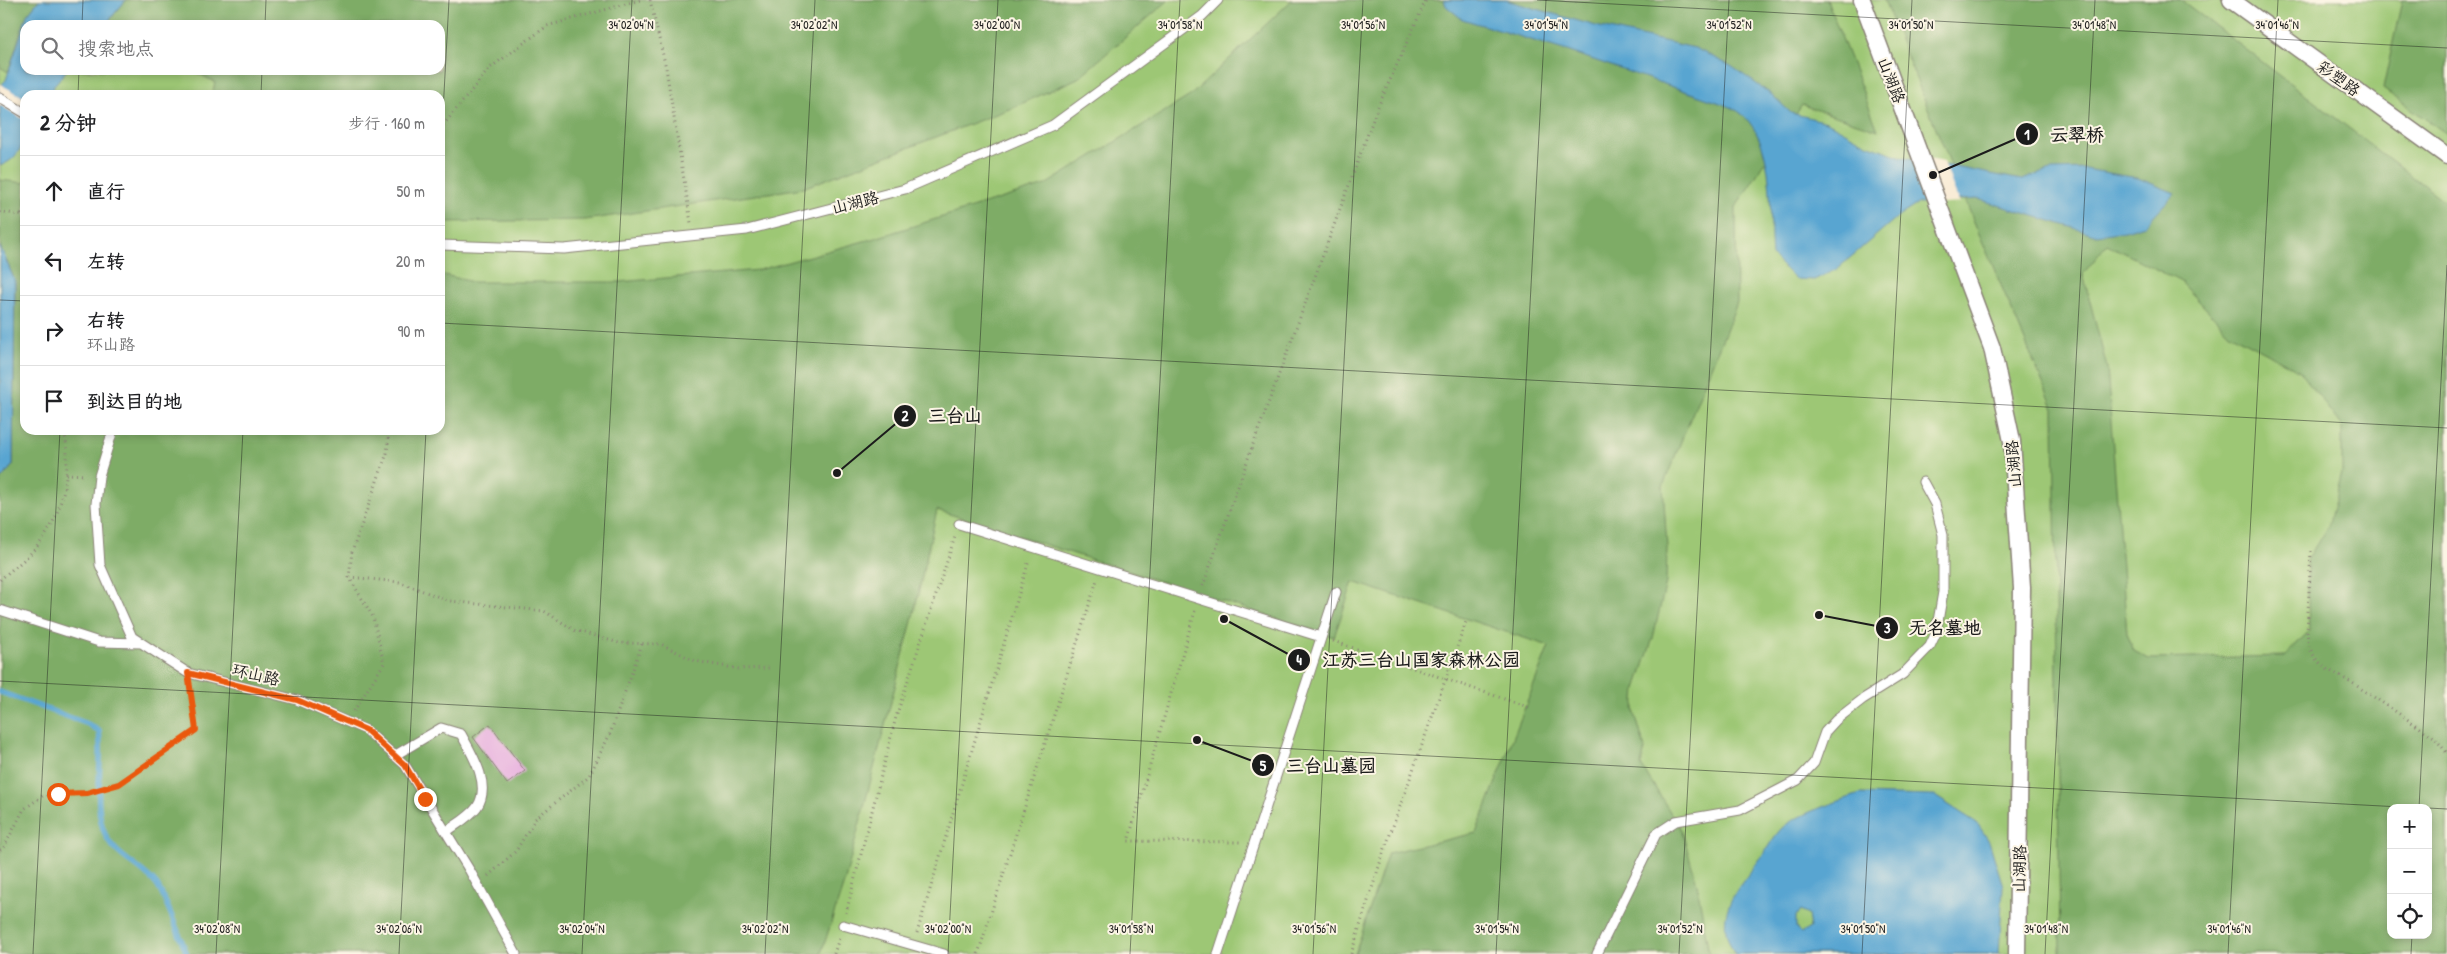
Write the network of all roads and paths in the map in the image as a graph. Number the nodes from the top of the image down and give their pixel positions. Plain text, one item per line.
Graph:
1 (640, 0) edge
2 (650, 0) edge
3 (1218, 0) edge
4 (1426, 0) edge
5 (1862, 0) edge
6 (2231, 0) edge
7 (0, 98) edge
8 (20, 110) edge
9 (445, 123) edge
10 (2447, 156) edge
11 (0, 213) edge
12 (20, 215) edge
13 (693, 236) junction
14 (445, 245) edge
15 (64, 435) edge
16 (111, 435) edge
17 (389, 435) edge
18 (66, 474) junction
19 (99, 476) junction
20 (1923, 482) dead end
21 (959, 524) joint
22 (1033, 547) junction
23 (2312, 552) dead end
24 (1101, 568) junction
25 (349, 578) junction
26 (0, 580) edge
27 (1336, 592) dead end
28 (1199, 599) junction
29 (0, 610) edge
30 (1466, 622) dead end
31 (1321, 637) junction
32 (142, 643) junction
33 (643, 644) junction
34 (770, 668) dead end
35 (188, 673) junction
36 (1445, 679) junction
37 (1528, 707) dead end
38 (347, 722) junction
39 (2447, 753) edge
40 (394, 756) junction
41 (446, 832) junction
42 (1254, 842) junction
43 (0, 850) edge
44 (478, 885) junction
45 (843, 925) junction
46 (914, 945) junction
47 (516, 954) edge
48 (834, 954) edge
49 (944, 954) edge
50 (978, 954) edge
51 (1218, 954) edge
52 (1351, 954) edge
53 (1597, 954) edge
54 (2017, 954) edge

1 - 9 path
2 - 13 path
3 - 13 lane, 山湖路
4 - 28 path
5 - 54 street, 山湖路
6 - 10 street, 彩塑路
7 - 8 lane
11 - 12 path
13 - 14 lane, 山湖路
15 - 18 path
16 - 19 lane, 环山路
17 - 25 path
18 - 19 path
18 - 26 path
19 - 32 lane, 环山路
20 - 53 lane
21 - 22 lane
21 - 45 path
22 - 24 lane
22 - 46 path
23 - 39 path
24 - 28 lane
24 - 50 path
25 - 33 path
25 - 38 path
27 - 31 lane
28 - 31 lane
28 - 42 path
29 - 32 lane
30 - 36 path
31 - 36 path
31 - 42 lane
32 - 35 lane, 环山路
33 - 34 path
33 - 44 path
35 - 38 lane, 环山路
35 - 43 path
36 - 37 path
36 - 52 path
38 - 40 lane, 环山路
40 - 41 lane, 环山路
40 - 41 lane
41 - 44 lane, 环山路
42 - 51 lane
44 - 47 lane, 环山路
45 - 46 lane
45 - 48 path
46 - 49 lane

